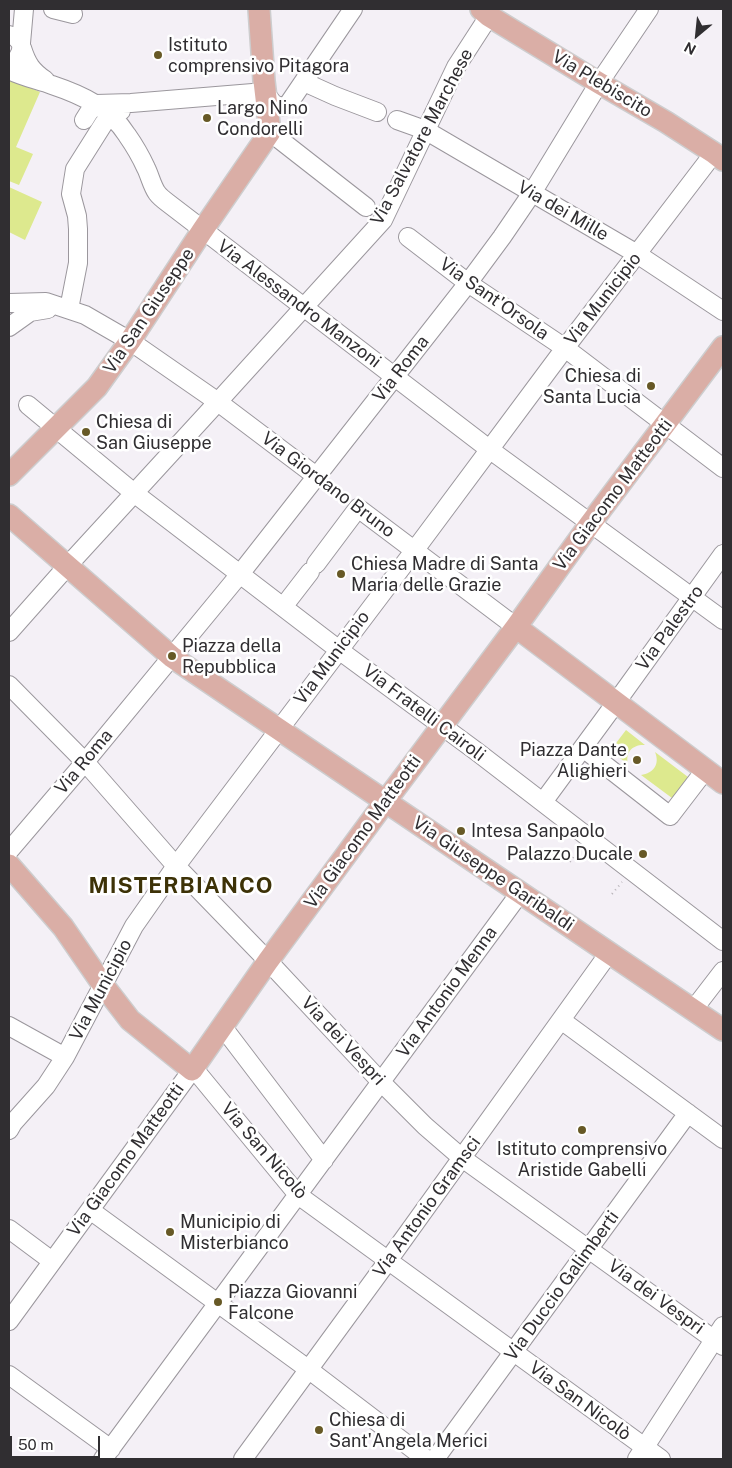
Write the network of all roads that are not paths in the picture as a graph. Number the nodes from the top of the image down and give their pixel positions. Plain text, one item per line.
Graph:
1 (53, 9) edge
2 (259, 9) edge
3 (353, 9) edge
4 (649, 9) edge
5 (485, 12) edge
6 (74, 14) dead end
7 (15, 29) edge
8 (9, 61) edge
9 (9, 70) edge
10 (304, 82) junction
11 (599, 83) junction
12 (52, 85) junction
13 (71, 92) junction
14 (265, 92) junction
15 (131, 103) junction
16 (96, 104) junction
17 (377, 112) dead end
18 (113, 117) junction
19 (84, 120) junction
20 (397, 120) dead end
21 (425, 130) junction
22 (270, 132) junction
23 (720, 156) edge
24 (75, 169) junction
25 (532, 193) junction
26 (366, 207) dead end
27 (202, 231) junction
28 (408, 237) dead end
29 (637, 254) junction
30 (468, 283) junction
31 (9, 303) edge
32 (305, 307) junction
33 (69, 309) junction
34 (723, 311) edge
35 (9, 327) edge
36 (130, 341) junction
37 (723, 347) edge
38 (564, 348) junction
39 (395, 377) junction
40 (218, 402) junction
41 (28, 405) dead end
42 (666, 424) junction
43 (55, 428) junction
44 (489, 449) junction
45 (723, 468) edge
46 (9, 475) edge
47 (316, 476) junction
48 (134, 493) junction
49 (9, 515) edge
50 (590, 524) junction
51 (414, 551) junction
52 (723, 554) edge
53 (67, 566) junction
54 (240, 574) junction
55 (691, 598) junction
56 (283, 607) junction
57 (723, 620) edge
58 (516, 627) junction
59 (9, 632) edge
60 (339, 650) junction
61 (169, 660) junction
62 (9, 685) edge
63 (616, 702) junction
64 (442, 726) junction
65 (278, 729) junction
66 (579, 752) junction
67 (85, 762) junction
68 (717, 774) edge
69 (385, 802) junction
70 (542, 802) junction
71 (9, 852) edge
72 (9, 864) edge
73 (176, 866) junction
74 (520, 893) junction
75 (723, 941) edge
76 (608, 952) junction
77 (268, 961) junction
78 (723, 972) edge
79 (103, 985) junction
80 (693, 1010) junction
81 (561, 1020) junction
82 (9, 1026) edge
83 (222, 1026) junction
84 (723, 1030) edge
85 (66, 1056) junction
86 (192, 1070) junction
87 (381, 1082) junction
88 (688, 1113) junction
89 (10, 1126) edge
90 (723, 1138) edge
91 (462, 1158) junction
92 (324, 1160) junction
93 (298, 1195) junction
94 (90, 1210) junction
95 (9, 1229) edge
96 (589, 1249) junction
97 (52, 1261) junction
98 (388, 1261) junction
99 (218, 1303) junction
100 (9, 1321) edge
101 (720, 1337) edge
102 (513, 1352) junction
103 (308, 1369) junction
104 (9, 1375) edge
105 (641, 1453) edge
106 (107, 1454) edge
107 (243, 1459) edge
108 (426, 1459) edge
109 (436, 1459) edge
110 (661, 1459) edge

1 - 6 street
2 - 14 main road
3 - 10 street
4 - 11 street, Via Roma
5 - 11 main road, Via Plebiscito
5 - 21 street, Via Salvatore Marchese
7 - 8 street
7 - 12 street
9 - 12 street
10 - 14 street
10 - 17 street
11 - 23 main road, Via Plebiscito
11 - 25 street, Via Roma
12 - 13 street, Via Alessandro Manzoni
13 - 16 street, Via Alessandro Manzoni
13 - 19 street
14 - 15 street
14 - 22 main road
15 - 16 street
15 - 18 street
16 - 18 street, Via Alessandro Manzoni
16 - 19 street
18 - 24 street
18 - 27 street, Via Alessandro Manzoni
19 - 24 street
20 - 21 street, Via dei Mille
21 - 25 street, Via dei Mille
21 - 32 street, Via Salvatore Marchese
22 - 26 street
22 - 27 main road, Via San Giuseppe
23 - 29 street, Via Municipio
24 - 33 street
25 - 29 street, Via dei Mille
25 - 30 street, Via Roma
27 - 32 street, Via Alessandro Manzoni
27 - 36 main road, Via San Giuseppe
28 - 30 street, Via Sant'Orsola
29 - 34 street, Via dei Mille
29 - 38 street, Via Municipio
30 - 38 street, Via Sant'Orsola
30 - 39 street, Via Roma
31 - 33 street, Via Giordano Bruno
32 - 39 street, Via Alessandro Manzoni
32 - 40 street, Via Salvatore Marchese
33 - 35 street
33 - 36 street, Via Giordano Bruno
36 - 40 street, Via Giordano Bruno
36 - 43 main road, Via San Giuseppe
37 - 42 main road, Via Giacomo Matteotti
38 - 42 street, Via Sant'Orsola
38 - 44 street, Via Municipio
39 - 44 street, Via Alessandro Manzoni
39 - 47 street, Via Roma
40 - 47 street, Via Giordano Bruno
40 - 48 street, Via Salvatore Marchese
41 - 43 street, Via Fratelli Cairoli
42 - 45 street, Via Sant'Orsola
42 - 50 main road, Via Giacomo Matteotti
43 - 46 main road, Via San Giuseppe
43 - 48 street, Via Fratelli Cairoli
44 - 50 street, Via Alessandro Manzoni
44 - 51 street, Via Municipio
47 - 54 street, Via Roma
48 - 53 street, Via Salvatore Marchese
48 - 54 street, Via Fratelli Cairoli
49 - 53 main road, Via Giuseppe Garibaldi
50 - 55 street, Via Alessandro Manzoni
50 - 58 main road, Via Giacomo Matteotti
51 - 56 street, Via Giordano Bruno
51 - 58 street, Via Giordano Bruno
51 - 60 street, Via Municipio
52 - 55 street, Via Palestro
53 - 59 street, Via Salvatore Marchese
53 - 61 main road, Via Giuseppe Garibaldi
54 - 56 street, Via Fratelli Cairoli
54 - 61 street, Via Roma
55 - 57 street, Via Alessandro Manzoni
55 - 63 street, Via Palestro
56 - 60 street, Via Fratelli Cairoli
58 - 63 main road, Via Giordano Bruno
58 - 64 main road, Via Giacomo Matteotti
60 - 64 street, Via Fratelli Cairoli
60 - 65 street, Via Municipio
61 - 65 main road, Via Giuseppe Garibaldi
61 - 67 street, Via Roma
62 - 67 street, Via dei Vespri
63 - 66 street, Via Palestro
63 - 68 main road, Via Giordano Bruno
64 - 69 main road, Via Giacomo Matteotti
64 - 70 street, Via Fratelli Cairoli
65 - 69 main road, Via Giuseppe Garibaldi
65 - 73 street, Via Municipio
66 - 68 street
66 - 70 street
67 - 71 street, Via Roma
67 - 73 street, Via dei Vespri
69 - 74 main road, Via Giuseppe Garibaldi
69 - 77 main road, Via Giacomo Matteotti
70 - 75 street, Via Fratelli Cairoli
72 - 79 main road, Via San Nicolò
73 - 77 street, Via dei Vespri
73 - 79 street, Via Municipio
74 - 76 main road, Via Giuseppe Garibaldi
74 - 87 street, Via Antonio Menna
76 - 80 main road, Via Giuseppe Garibaldi
76 - 81 street, Via Antonio Gramsci
77 - 83 main road, Via Giacomo Matteotti
77 - 87 street, Via dei Vespri
78 - 80 street
79 - 85 street, Via Municipio
79 - 86 main road, Via San Nicolò
80 - 84 main road, Via Giuseppe Garibaldi
81 - 88 street
81 - 91 street, Via Antonio Gramsci
82 - 85 street
83 - 86 main road, Via Giacomo Matteotti
83 - 92 street
85 - 89 street, Via Municipio
86 - 93 street, Via San Nicolò
86 - 94 street, Via Giacomo Matteotti
87 - 91 street, Via dei Vespri
87 - 92 street, Via Antonio Menna
88 - 90 street
88 - 96 street, Via Duccio Galimberti
91 - 96 street, Via dei Vespri
91 - 98 street, Via Antonio Gramsci
92 - 93 street, Via Antonio Menna
93 - 98 street, Via San Nicolò
93 - 99 street, Via Antonio Menna
94 - 97 street, Via Giacomo Matteotti
94 - 99 street
95 - 97 street
96 - 101 street, Via dei Vespri
96 - 102 street, Via Duccio Galimberti
97 - 100 street, Via Giacomo Matteotti
98 - 102 street, Via San Nicolò
98 - 103 street, Via Antonio Gramsci
99 - 103 street
99 - 106 street, Via Antonio Menna
101 - 105 street
102 - 105 street, Via San Nicolò
102 - 109 street, Via Duccio Galimberti
103 - 107 street, Via Antonio Gramsci
103 - 108 street
104 - 106 street
105 - 110 street, Via San Nicolò

